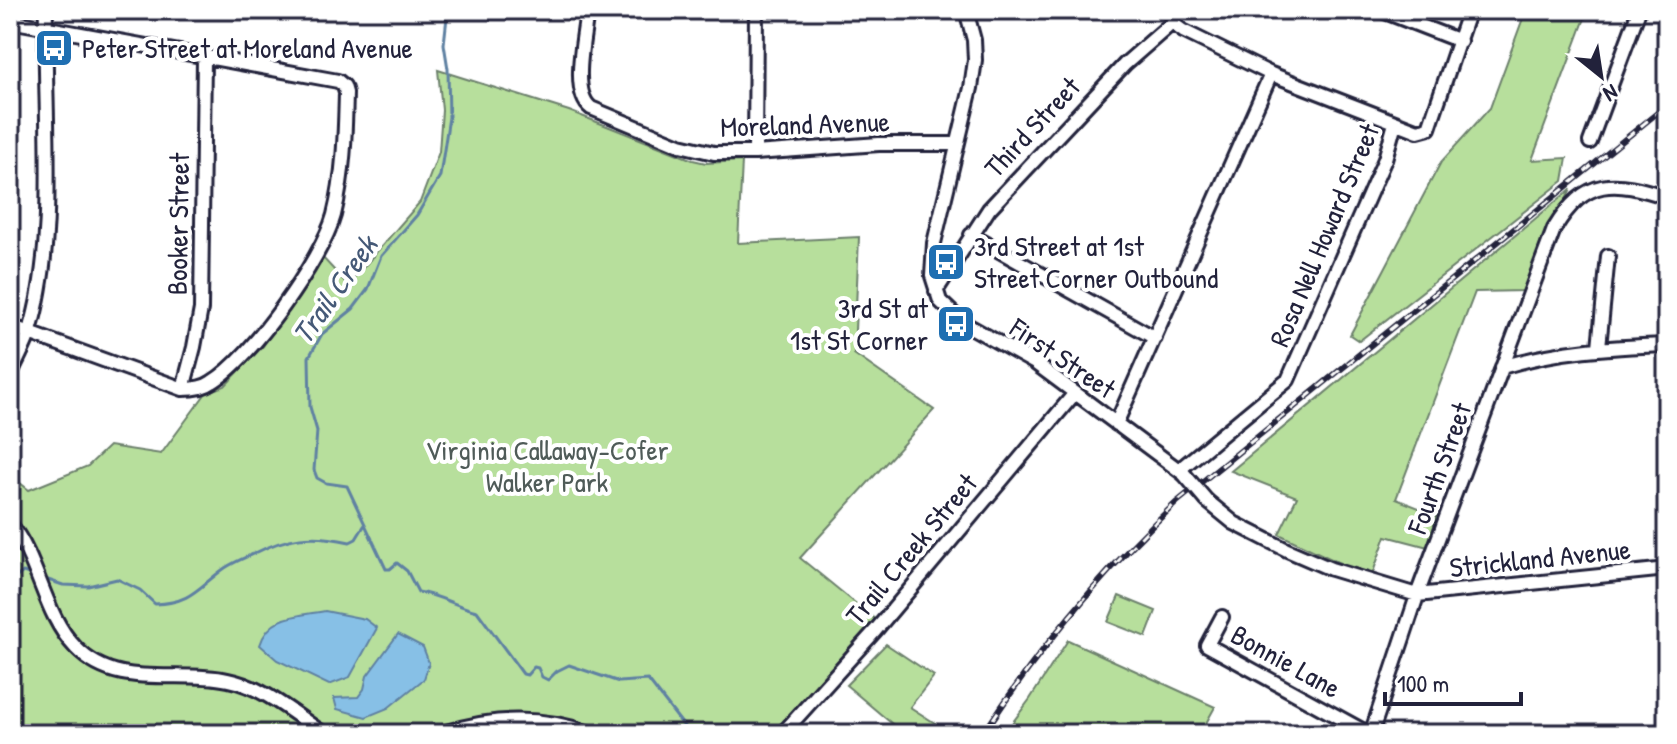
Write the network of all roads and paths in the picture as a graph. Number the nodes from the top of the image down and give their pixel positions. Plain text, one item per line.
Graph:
1 (46, 10) edge
2 (587, 10) edge
3 (756, 10) edge
4 (966, 10) edge
5 (1180, 10) edge
6 (1380, 10) edge
7 (1469, 10) edge
8 (1639, 10) edge
9 (10, 21) edge
10 (1172, 23) junction
11 (46, 28) junction
12 (1460, 41) junction
13 (204, 58) junction
14 (1271, 74) junction
15 (1395, 123) junction
16 (1590, 142) dead end
17 (957, 144) junction
18 (755, 153) junction
19 (1667, 197) edge
20 (971, 235) junction
21 (1608, 256) dead end
22 (936, 291) junction
23 (10, 326) edge
24 (29, 333) junction
25 (1155, 338) junction
26 (1667, 345) edge
27 (1599, 347) junction
28 (1502, 367) junction
29 (10, 376) edge
30 (183, 389) junction
31 (1075, 393) junction
32 (1116, 424) junction
33 (1182, 472) junction
34 (10, 524) edge
35 (1667, 569) edge
36 (1417, 595) junction
37 (1222, 617) dead end
38 (324, 734) edge
39 (439, 734) edge
40 (593, 734) edge
41 (782, 734) edge
42 (1370, 734) edge

1 - 11 street
2 - 18 street, Moreland Avenue
3 - 18 street
4 - 17 street
5 - 10 street, Third Street
6 - 12 street
7 - 12 street, Rosa Nell Howard Street
8 - 16 street
9 - 11 street
10 - 14 street
10 - 20 street, Third Street
11 - 13 street
11 - 24 street
12 - 15 street, Rosa Nell Howard Street
13 - 30 street, Booker Street
13 - 30 street
14 - 15 street
14 - 25 street
15 - 33 street, Rosa Nell Howard Street
17 - 18 street, Moreland Avenue
17 - 22 street
19 - 28 street, Fourth Street
20 - 22 street, Third Street
20 - 25 street
21 - 27 street
22 - 31 street, First Street
23 - 24 street
24 - 29 street
24 - 30 street
25 - 32 street
26 - 27 street
27 - 28 street
28 - 36 street, Fourth Street
31 - 32 street, First Street
31 - 41 street, Trail Creek Street
32 - 33 street, First Street
33 - 36 street, First Street, bridge
34 - 38 street
35 - 36 street, Strickland Avenue
36 - 42 street, Fourth Street
37 - 42 street, Bonnie Lane
39 - 40 street

